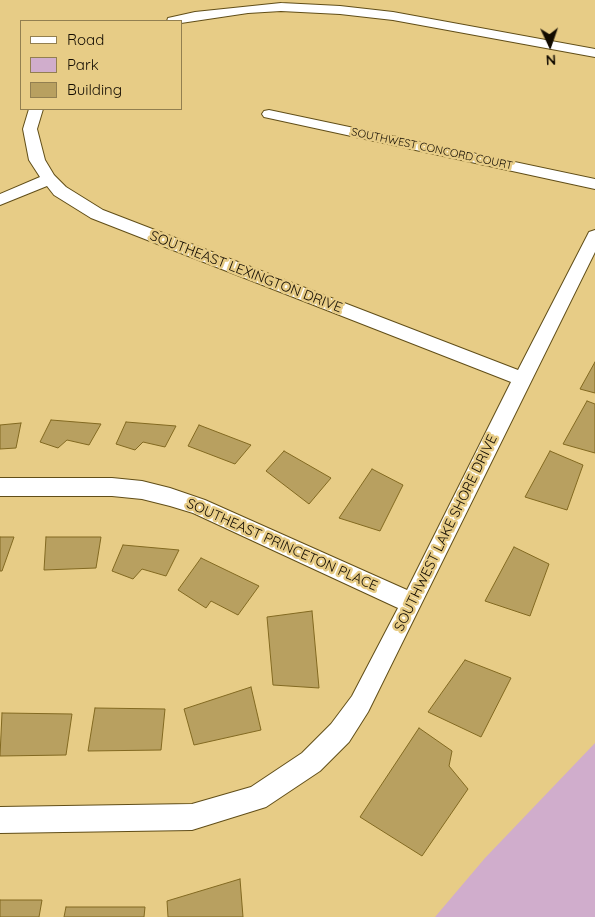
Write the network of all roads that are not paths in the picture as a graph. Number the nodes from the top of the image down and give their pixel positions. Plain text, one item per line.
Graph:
1 (178, 20) edge
2 (595, 52) edge
3 (36, 110) edge
4 (270, 114) dead end
5 (50, 179) junction
6 (595, 184) edge
7 (0, 200) edge
8 (595, 236) edge
9 (522, 379) junction
10 (0, 487) edge
11 (412, 603) junction
12 (0, 820) edge

1 - 2 street
3 - 5 street, SOUTHEAST LEXINGTON DRIVE
4 - 6 street, SOUTHWEST CONCORD COURT
5 - 7 street
5 - 9 street, SOUTHEAST LEXINGTON DRIVE
8 - 9 street, SOUTHWEST LAKE SHORE DRIVE
9 - 11 street, SOUTHWEST LAKE SHORE DRIVE
10 - 11 street, SOUTHEAST PRINCETON PLACE
11 - 12 street, SOUTHWEST LAKE SHORE DRIVE

